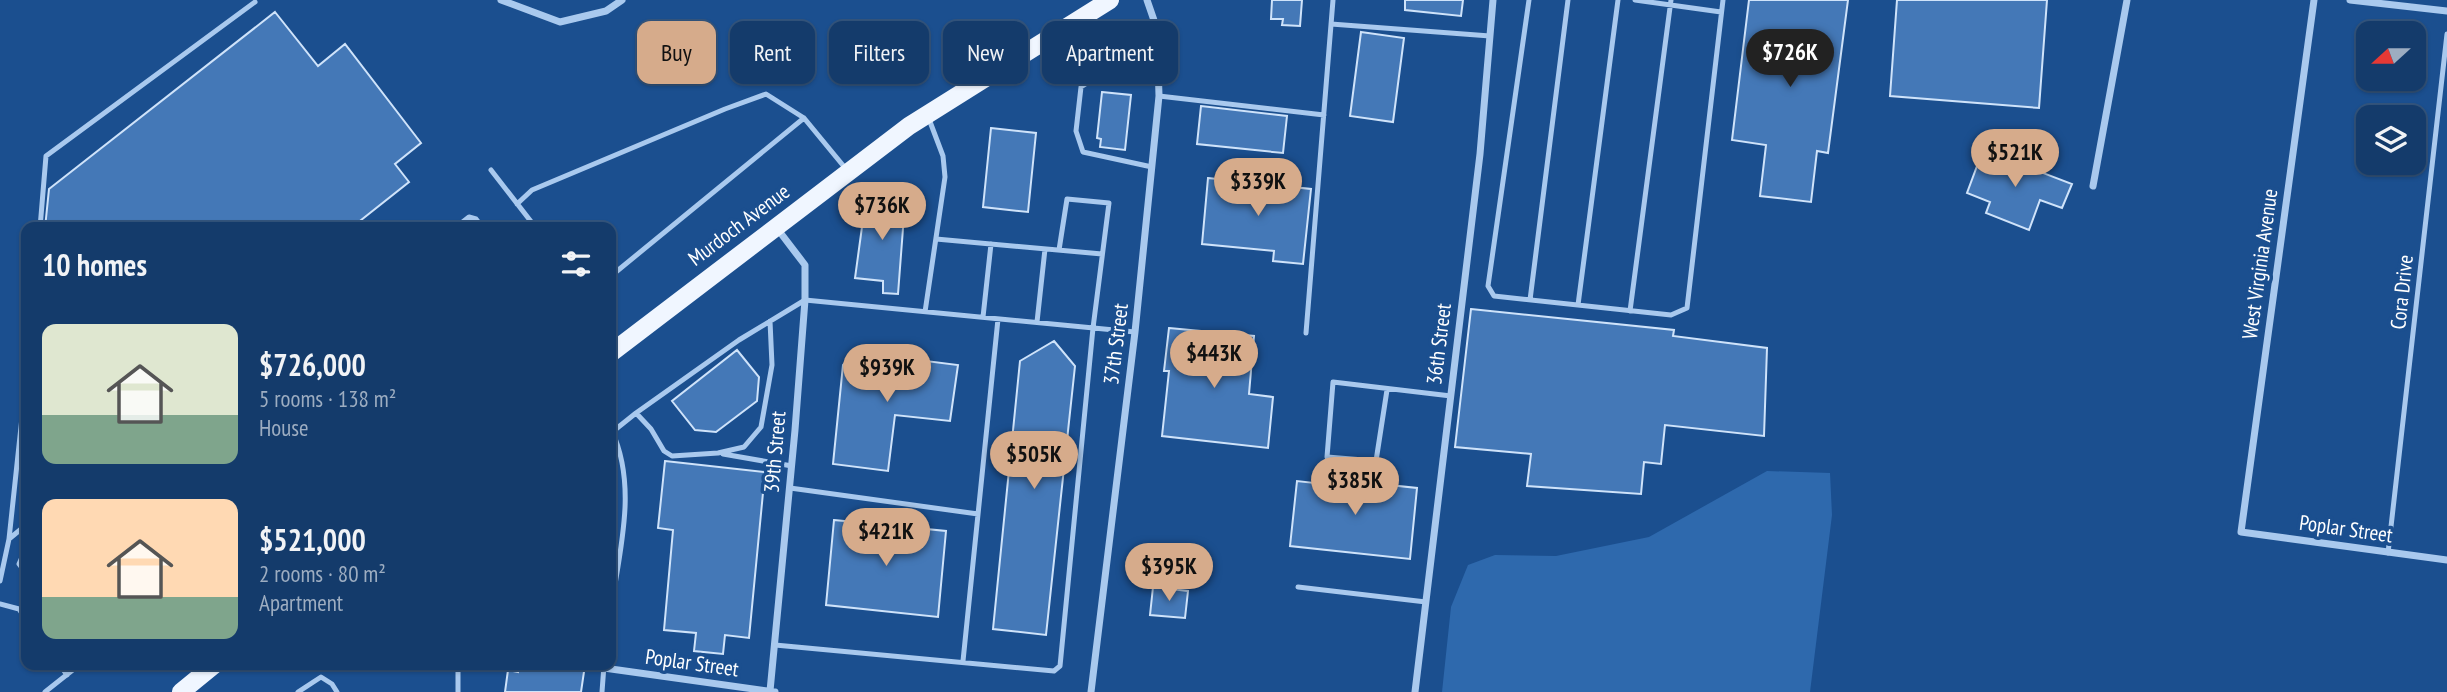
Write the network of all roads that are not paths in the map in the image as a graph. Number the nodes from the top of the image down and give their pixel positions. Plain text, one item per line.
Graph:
1 (501, 0) edge
2 (622, 0) edge
3 (1110, 0) edge
4 (1147, 0) edge
5 (1333, 0) edge
6 (1493, 0) edge
7 (1529, 0) edge
8 (1568, 0) edge
9 (1618, 0) edge
10 (1634, 0) edge
11 (1723, 0) edge
12 (2127, 0) edge
13 (2314, 0) edge
14 (2350, 0) edge
15 (255, 2) dead end
16 (1671, 3) edge
17 (2447, 11) edge
18 (1721, 12) junction
19 (1154, 21) edge
20 (1331, 24) junction
21 (2447, 34) edge
22 (1490, 36) junction
23 (1086, 84) edge
24 (1158, 84) edge
25 (1159, 96) junction
26 (927, 114) junction
27 (1324, 115) junction
28 (804, 118) junction
29 (1152, 167) junction
30 (491, 170) dead end
31 (848, 172) junction
32 (2093, 187) dead end
33 (517, 204) junction
34 (40, 222) edge
35 (463, 222) edge
36 (478, 222) edge
37 (531, 222) edge
38 (775, 226) junction
39 (936, 239) junction
40 (991, 244) junction
41 (1045, 249) junction
42 (1059, 250) junction
43 (1102, 254) junction
44 (616, 272) edge
45 (805, 300) junction
46 (1530, 300) junction
47 (1578, 305) junction
48 (1630, 310) junction
49 (925, 312) junction
50 (984, 317) junction
51 (998, 319) junction
52 (770, 321) junction
53 (1037, 323) junction
54 (1093, 328) junction
55 (1135, 332) junction
56 (1306, 334) dead end
57 (616, 349) edge
58 (1387, 390) junction
59 (1451, 396) junction
60 (636, 413) junction
61 (616, 427) edge
62 (21, 433) edge
63 (616, 443) edge
64 (718, 453) junction
65 (792, 466) junction
66 (790, 488) junction
67 (978, 514) junction
68 (21, 529) edge
69 (2241, 532) joint
70 (9, 540) junction
71 (2388, 553) junction
72 (2447, 560) edge
73 (616, 575) edge
74 (0, 581) edge
75 (1298, 587) dead end
76 (1426, 602) junction
77 (0, 604) edge
78 (21, 612) edge
79 (775, 645) junction
80 (963, 661) junction
81 (616, 668) edge
82 (63, 670) edge
83 (72, 670) edge
84 (208, 670) edge
85 (458, 670) edge
86 (604, 670) edge
87 (66, 675) junction
88 (770, 691) edge
89 (45, 692) edge
90 (181, 692) edge
91 (298, 692) edge
92 (337, 692) edge
93 (458, 692) edge
94 (602, 692) edge
95 (775, 692) edge
96 (1091, 692) edge
97 (1415, 692) edge

1 - 2 street
3 - 26 main road, Murdoch Avenue
4 - 19 street, 37th Street
5 - 20 lane
6 - 22 street, 36th Street
7 - 46 lane
8 - 46 lane
9 - 47 lane
10 - 16 lane
11 - 18 lane
12 - 32 street
13 - 69 street, West Virginia Avenue
14 - 17 street
15 - 34 lane
16 - 18 lane
16 - 48 lane
18 - 48 lane
20 - 22 lane
20 - 27 lane
21 - 71 lane, Cora Drive
22 - 59 street, 36th Street
23 - 29 lane
24 - 25 street, 37th Street
25 - 27 lane
25 - 29 street, 37th Street
26 - 31 main road, Murdoch Avenue
26 - 39 lane
27 - 56 lane
28 - 31 lane
28 - 33 lane
28 - 44 lane
29 - 55 street, 37th Street
30 - 33 lane
31 - 38 main road, Murdoch Avenue
33 - 37 lane
35 - 36 lane
38 - 45 street, 39th Street
38 - 57 main road, Murdoch Avenue
39 - 40 lane
39 - 49 lane
40 - 41 lane
40 - 50 lane
41 - 42 lane
41 - 53 lane
42 - 43 lane
42 - 43 lane
43 - 54 lane
45 - 49 lane
45 - 52 lane
45 - 65 street, 39th Street
46 - 47 lane
47 - 48 lane
49 - 50 lane
50 - 51 lane
51 - 53 lane
51 - 67 lane
52 - 60 lane
52 - 64 lane
53 - 54 lane
54 - 55 lane
54 - 80 lane
55 - 96 street, 37th Street
58 - 58 lane
58 - 59 lane
59 - 76 street, 36th Street
60 - 61 lane
60 - 64 lane
62 - 70 lane
63 - 73 lane
64 - 65 lane
65 - 66 street, 39th Street
66 - 67 lane
66 - 79 street, 39th Street
67 - 80 lane
68 - 70 lane
69 - 71 street, Poplar Street
70 - 74 lane
71 - 72 street, Poplar Street
75 - 76 lane
76 - 97 street, 36th Street
77 - 78 lane
79 - 80 lane
79 - 88 street, 39th Street
81 - 88 street, Poplar Street
82 - 87 lane
83 - 87 lane
84 - 90 main road
85 - 93 lane
86 - 94 lane
87 - 89 lane
88 - 95 street, Poplar Street
91 - 92 lane

